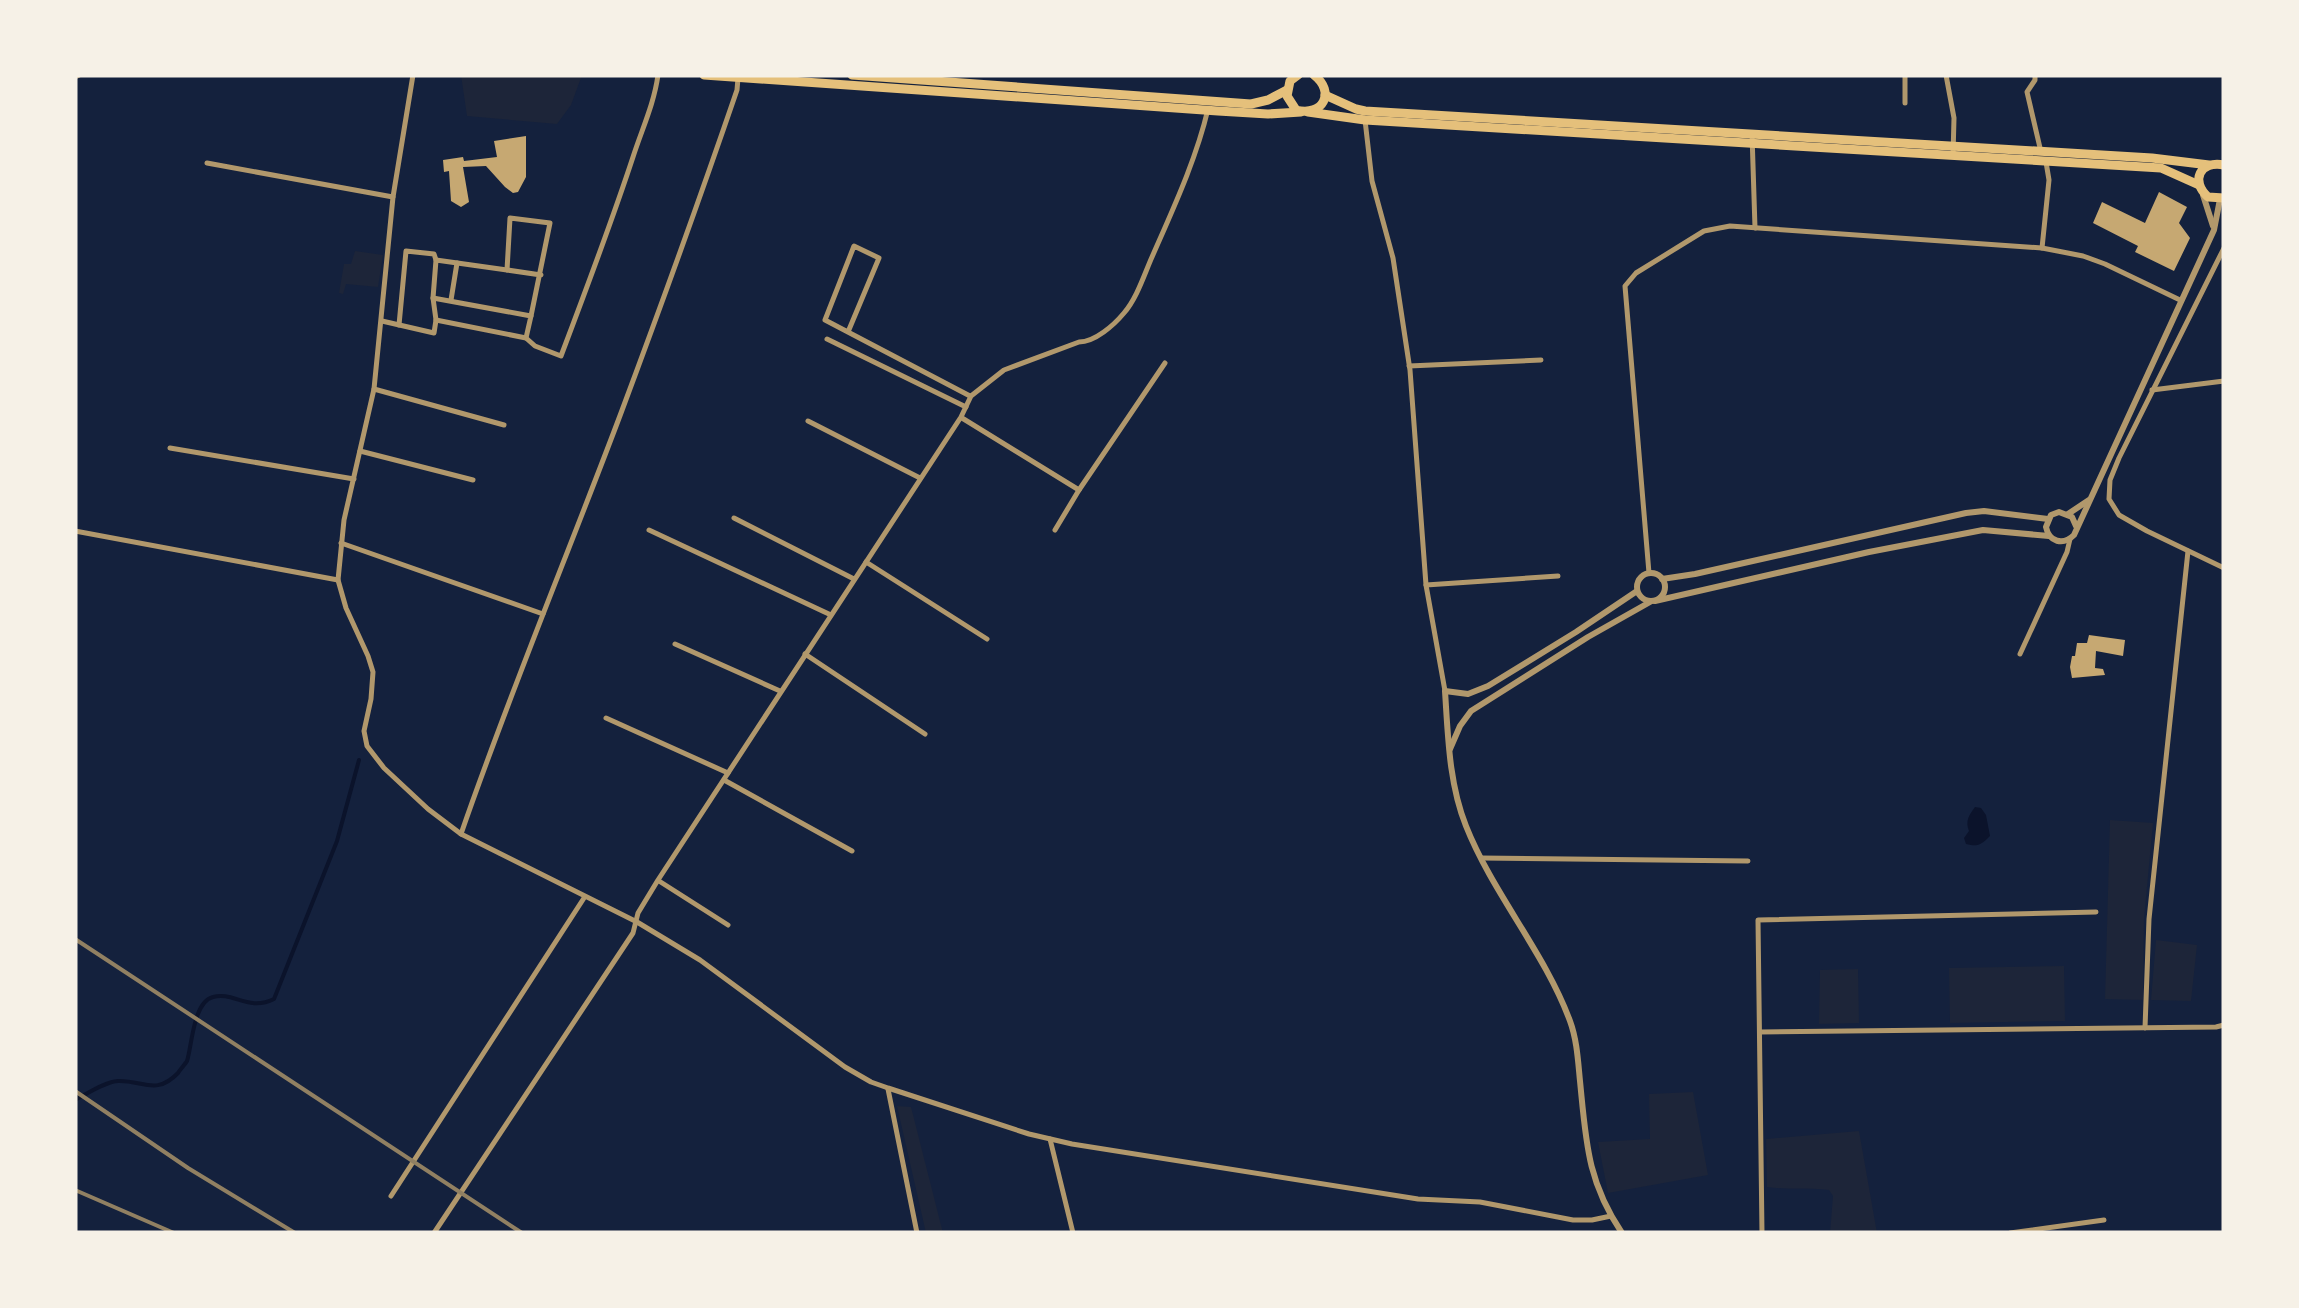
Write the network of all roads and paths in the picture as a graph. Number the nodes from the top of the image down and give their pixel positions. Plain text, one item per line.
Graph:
1 (413, 75) edge
2 (658, 75) edge
3 (704, 75) edge
4 (852, 75) edge
5 (1298, 75) edge
6 (1905, 75) edge
7 (1946, 75) edge
8 (2034, 75) edge
9 (743, 77) edge
10 (1321, 77) edge
11 (842, 80) edge
12 (961, 84) edge
13 (1288, 84) edge
14 (1326, 95) junction
15 (1904, 103) dead end
16 (1208, 106) junction
17 (1304, 112) junction
18 (1365, 115) junction
19 (1752, 139) junction
20 (1953, 151) junction
21 (2044, 157) junction
22 (208, 163) dead end
23 (2208, 165) junction
24 (2224, 165) edge
25 (2201, 189) junction
26 (393, 198) junction
27 (2222, 198) edge
28 (1755, 228) junction
29 (2214, 230) junction
30 (2042, 248) junction
31 (2224, 248) edge
32 (436, 260) junction
33 (457, 263) junction
34 (507, 270) junction
35 (541, 275) junction
36 (434, 298) junction
37 (2180, 300) junction
38 (451, 301) junction
39 (531, 316) junction
40 (436, 320) junction
41 (382, 321) junction
42 (399, 324) junction
43 (848, 332) junction
44 (526, 338) junction
45 (827, 339) dead end
46 (1541, 360) dead end
47 (1165, 362) dead end
48 (1410, 366) junction
49 (2224, 381) edge
50 (374, 388) junction
51 (2152, 390) junction
52 (971, 396) junction
53 (966, 407) junction
54 (961, 417) junction
55 (808, 421) dead end
56 (504, 425) dead end
57 (170, 448) dead end
58 (360, 451) junction
59 (354, 478) junction
60 (920, 478) junction
61 (473, 480) dead end
62 (1079, 490) junction
63 (2090, 500) junction
64 (2068, 514) junction
65 (734, 518) dead end
66 (2048, 519) junction
67 (2076, 526) junction
68 (649, 530) dead end
69 (1055, 530) dead end
70 (75, 531) edge
71 (2049, 536) junction
72 (2070, 539) junction
73 (341, 543) junction
74 (2188, 551) junction
75 (866, 562) junction
76 (2224, 568) edge
77 (1648, 573) junction
78 (1558, 576) dead end
79 (854, 579) junction
80 (338, 580) junction
81 (1662, 580) junction
82 (1426, 585) junction
83 (1637, 590) junction
84 (1653, 601) junction
85 (543, 614) junction
86 (831, 615) junction
87 (987, 639) dead end
88 (675, 644) dead end
89 (805, 654) junction
90 (2020, 654) dead end
91 (780, 691) junction
92 (1445, 691) junction
93 (606, 718) dead end
94 (925, 734) dead end
95 (1449, 750) junction
96 (726, 776) junction
97 (461, 834) junction
98 (852, 851) dead end
99 (1482, 858) junction
100 (1748, 861) dead end
101 (658, 880) junction
102 (584, 898) junction
103 (2096, 912) dead end
104 (637, 922) junction
105 (728, 925) dead end
106 (2224, 1026) edge
107 (2146, 1028) junction
108 (1760, 1032) junction
109 (888, 1088) junction
110 (1050, 1139) junction
111 (391, 1196) dead end
112 (1610, 1216) junction
113 (2104, 1220) dead end
114 (434, 1233) edge
115 (917, 1233) edge
116 (1073, 1233) edge
117 (1622, 1233) edge
118 (1762, 1233) edge
119 (2010, 1233) edge

1 - 26 street
2 - 44 street
3 - 9 main road
4 - 12 main road
5 - 13 main road
6 - 15 street
7 - 20 street
8 - 21 street
9 - 11 main road
9 - 85 street
10 - 14 main road
11 - 12 main road
12 - 16 main road
13 - 16 main road
13 - 17 main road
14 - 17 main road
14 - 18 main road
16 - 17 main road
16 - 52 street
17 - 18 main road
18 - 19 main road
18 - 48 street
19 - 20 main road
19 - 28 street
20 - 21 main road
21 - 23 main road
21 - 25 main road
21 - 30 street
22 - 26 street
23 - 24 main road
23 - 25 main road
25 - 27 main road
25 - 29 street
26 - 41 street
27 - 29 street
28 - 30 street
28 - 77 street
29 - 37 street
30 - 37 street
31 - 51 street
32 - 33 street
32 - 36 street
32 - 42 street
33 - 34 street
33 - 38 street
34 - 35 street
34 - 35 street
35 - 39 street
36 - 38 street
36 - 40 street
37 - 63 street
38 - 39 street
39 - 44 street
40 - 42 street
40 - 44 street
41 - 42 street
41 - 50 street
43 - 43 street
43 - 52 street
45 - 53 street
46 - 48 street
47 - 62 street
48 - 82 street
49 - 51 street
50 - 56 street
50 - 58 street
51 - 74 street
52 - 53 street
53 - 54 street
54 - 60 street
54 - 62 street
55 - 60 street
57 - 59 street
58 - 59 street
58 - 61 street
59 - 73 street
60 - 75 street
62 - 69 street
63 - 64 street
63 - 67 street
64 - 66 street
64 - 67 street
65 - 79 street
66 - 71 street
66 - 81 street
67 - 72 street
68 - 86 street
70 - 80 street
71 - 72 street
71 - 84 street
72 - 90 street
73 - 80 street
73 - 85 street
74 - 76 street
74 - 107 street
75 - 79 street
75 - 87 street
77 - 81 street
77 - 83 street
78 - 82 street
79 - 86 street
80 - 97 street
81 - 84 street
82 - 92 street
83 - 84 street
83 - 92 street
84 - 95 street
85 - 97 street
86 - 89 street
88 - 91 street
89 - 91 street
89 - 94 street
91 - 96 street
92 - 95 street
93 - 96 street
95 - 99 street
96 - 98 street
96 - 101 street
97 - 102 street
99 - 100 street
99 - 112 street
101 - 104 street
101 - 105 street
102 - 104 street
102 - 111 street
103 - 108 street
104 - 109 street
104 - 114 street
106 - 107 street
107 - 108 street
108 - 118 street
109 - 110 street
109 - 115 street
110 - 112 street
110 - 116 street
112 - 117 street
113 - 119 street

